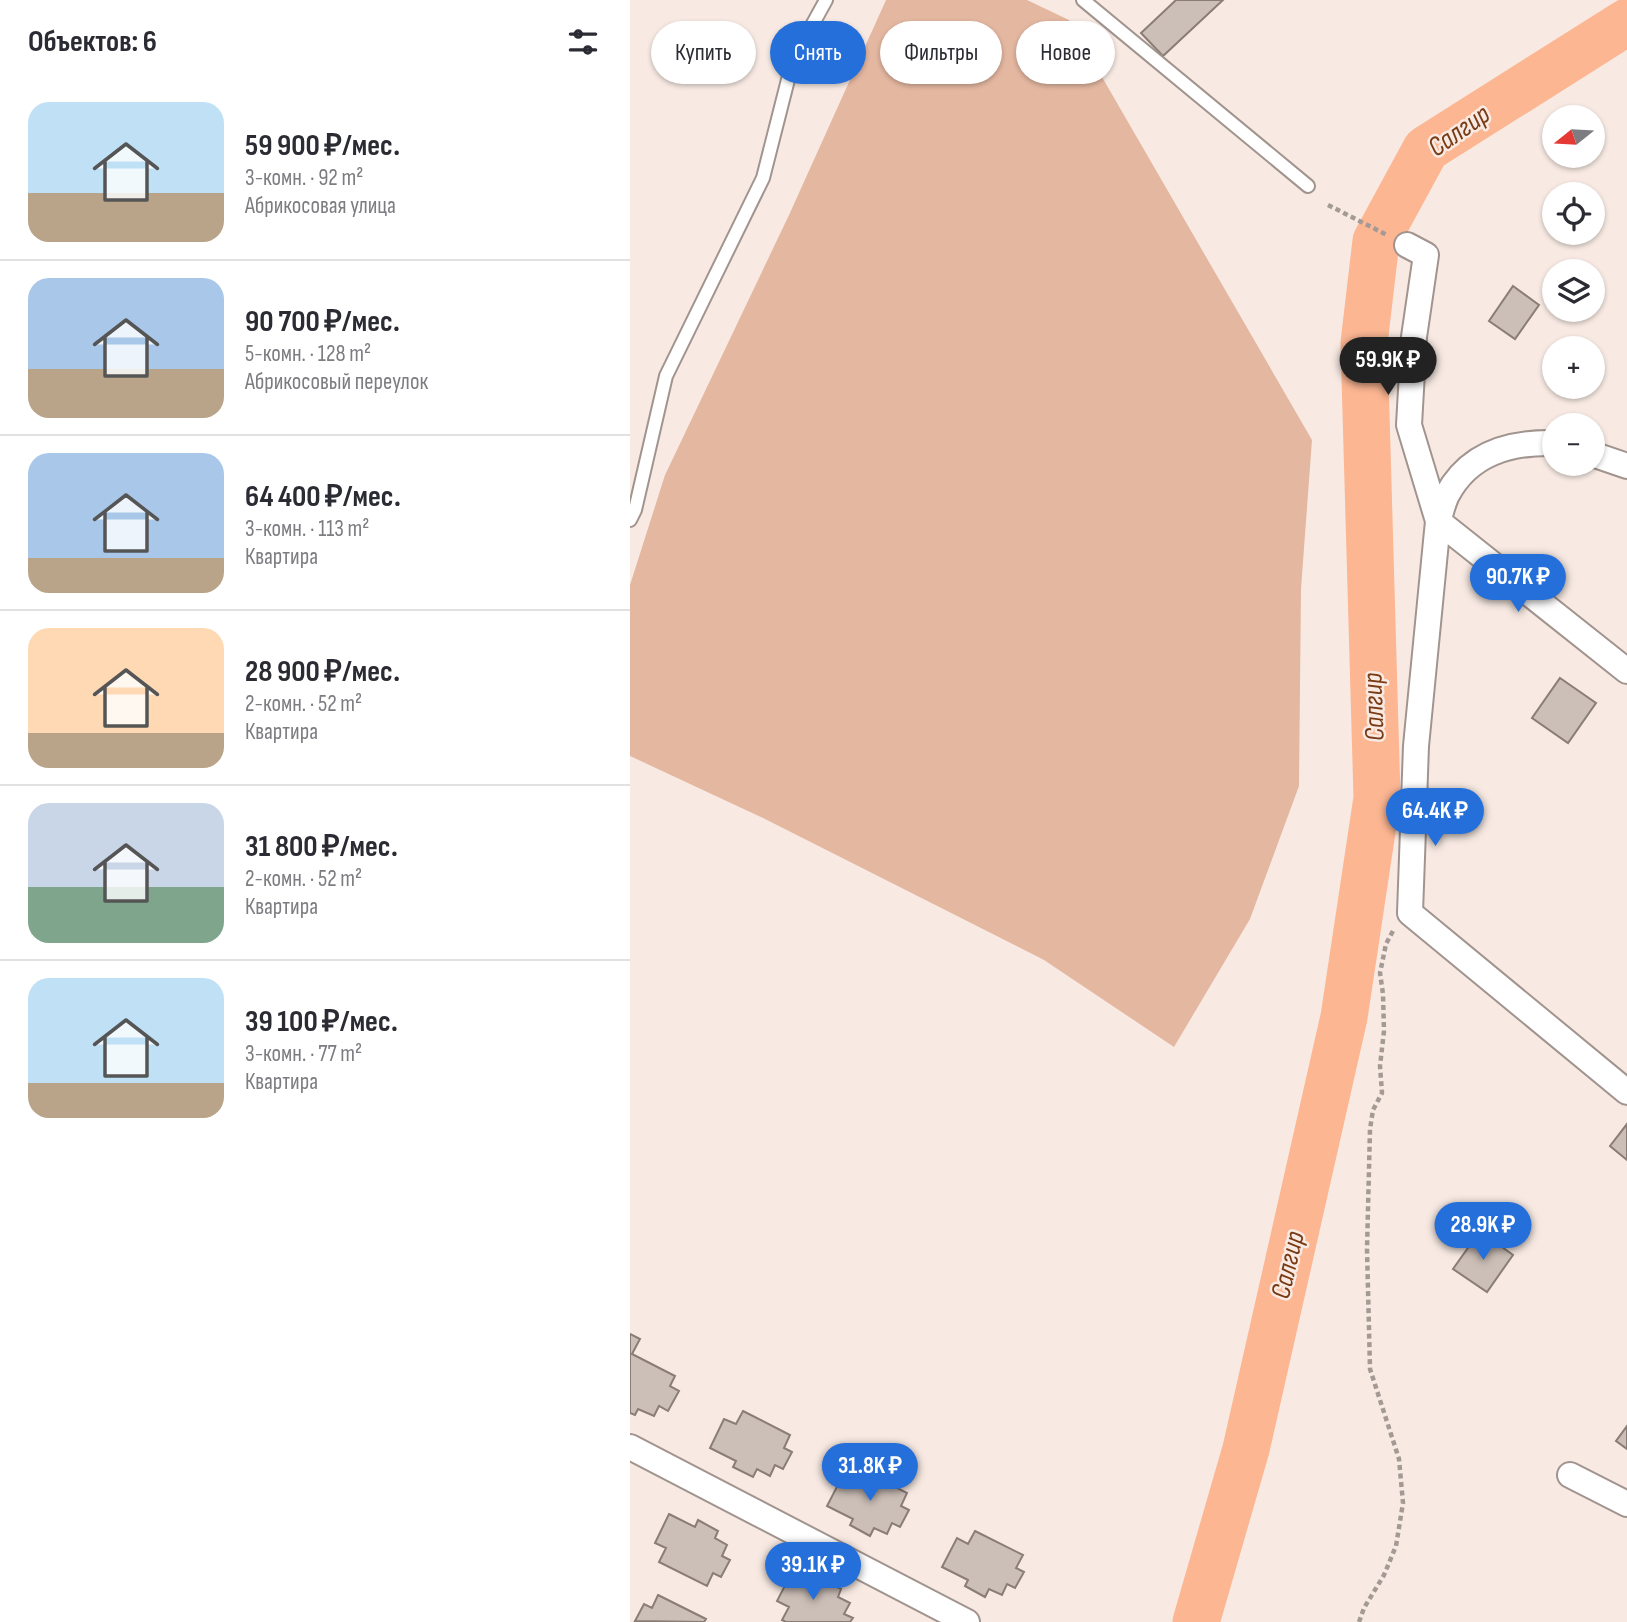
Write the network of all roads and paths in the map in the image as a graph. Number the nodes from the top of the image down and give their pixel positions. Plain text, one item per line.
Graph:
1 (826, 0) edge
2 (1083, 0) edge
3 (1308, 186) dead end
4 (1328, 205) dead end
5 (1407, 245) joint
6 (1542, 444) edge
7 (1605, 458) edge
8 (1627, 466) edge
9 (630, 520) edge
10 (1438, 521) junction
11 (1627, 671) edge
12 (1410, 913) junction
13 (1627, 1093) edge
14 (630, 1447) edge
15 (1570, 1475) dead end
16 (1627, 1504) edge
17 (967, 1622) edge
18 (1359, 1622) edge

1 - 9 lane
2 - 3 lane
4 - 5 path
5 - 10 street
6 - 10 street
7 - 8 street
10 - 11 street
10 - 12 street
12 - 13 street
12 - 18 path
14 - 17 street
15 - 16 street

